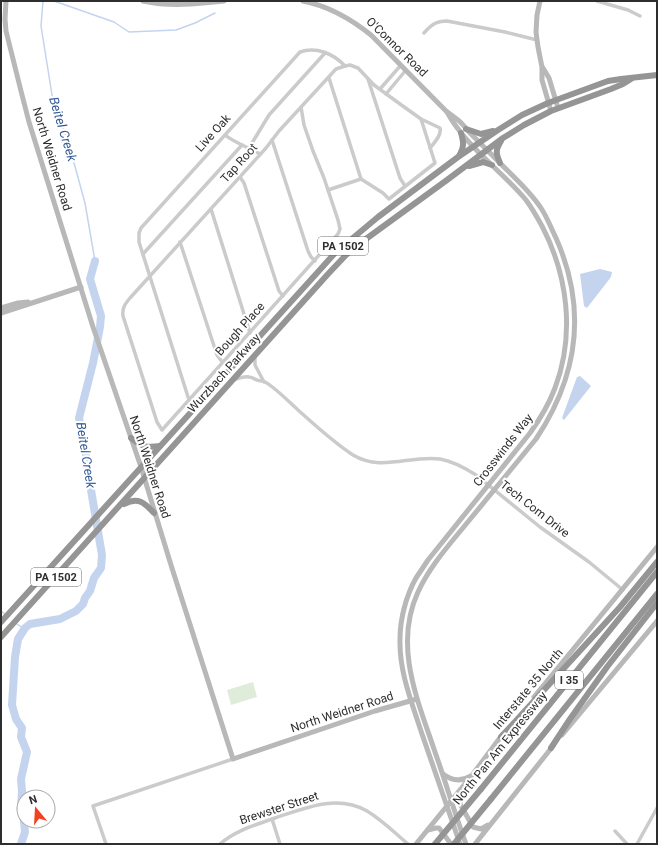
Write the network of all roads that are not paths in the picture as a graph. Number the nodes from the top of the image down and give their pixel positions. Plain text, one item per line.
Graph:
1 (6, 1) edge
2 (143, 1) edge
3 (224, 1) edge
4 (303, 1) edge
5 (540, 1) edge
6 (597, 1) edge
7 (640, 16) dead end
8 (424, 33) dead end
9 (537, 40) junction
10 (325, 54) junction
11 (401, 65) junction
12 (345, 66) junction
13 (542, 67) junction
14 (406, 70) junction
15 (657, 75) edge
16 (329, 78) junction
17 (368, 78) junction
18 (632, 78) junction
19 (380, 89) junction
20 (386, 94) junction
21 (555, 100) junction
22 (548, 103) junction
23 (301, 107) junction
24 (558, 108) junction
25 (551, 111) junction
26 (421, 119) junction
27 (498, 130) junction
28 (464, 131) junction
29 (225, 135) junction
30 (503, 138) junction
31 (272, 140) junction
32 (242, 145) junction
33 (477, 145) junction
34 (249, 148) junction
35 (430, 148) junction
36 (487, 150) junction
37 (260, 154) junction
38 (481, 154) junction
39 (458, 158) junction
40 (500, 163) junction
41 (492, 165) junction
42 (463, 168) junction
43 (240, 177) junction
44 (361, 179) junction
45 (406, 186) junction
46 (328, 190) junction
47 (211, 209) junction
48 (180, 242) junction
49 (559, 245) junction
50 (552, 248) junction
51 (143, 254) junction
52 (315, 261) junction
53 (150, 276) junction
54 (81, 287) junction
55 (283, 296) junction
56 (35, 302) junction
57 (1, 308) edge
58 (1, 313) edge
59 (250, 333) junction
60 (255, 356) junction
61 (223, 363) junction
62 (233, 380) junction
63 (264, 382) junction
64 (190, 400) junction
65 (162, 430) joint
66 (131, 438) junction
67 (160, 446) junction
68 (141, 468) junction
69 (144, 478) junction
70 (488, 486) junction
71 (494, 490) junction
72 (120, 505) junction
73 (154, 513) junction
74 (657, 547) edge
75 (657, 562) edge
76 (657, 572) edge
77 (623, 590) junction
78 (657, 594) edge
79 (406, 602) junction
80 (657, 603) edge
81 (413, 604) junction
82 (657, 621) edge
83 (1, 622) edge
84 (1, 636) edge
85 (417, 699) junction
86 (411, 700) junction
87 (501, 737) junction
88 (551, 748) junction
89 (234, 758) junction
90 (442, 772) junction
91 (473, 774) junction
92 (464, 785) junction
93 (451, 801) junction
94 (446, 807) junction
95 (657, 808) edge
96 (272, 819) junction
97 (492, 823) junction
98 (427, 830) junction
99 (615, 830) dead end
100 (106, 844) edge
101 (220, 844) edge
102 (280, 844) edge
103 (408, 844) edge
104 (416, 844) edge
105 (435, 844) edge
106 (452, 844) edge
107 (460, 844) edge
108 (466, 844) edge
109 (475, 844) edge
110 (627, 844) edge
111 (637, 844) edge

1 - 54 main road, North Weidner Road
2 - 3 main road
4 - 11 main road, O'Connor Road
5 - 9 main road
6 - 7 street
8 - 9 street
9 - 13 main road
10 - 12 street
10 - 29 street, Live Oak
10 - 34 street
11 - 14 main road, O'Connor Road
11 - 19 street
12 - 16 street, Tap Root
12 - 17 street
13 - 21 main road
13 - 22 main road
14 - 20 street
14 - 28 main road, O'Connor Road
15 - 18 highway
16 - 23 street, Tap Root
16 - 44 street
17 - 19 street
17 - 45 street
18 - 21 highway
18 - 24 highway
19 - 20 street
20 - 26 street
21 - 22 highway
21 - 24 main road
22 - 25 main road
22 - 27 highway
23 - 31 street, Tap Root
23 - 46 street
24 - 25 highway
25 - 30 highway
26 - 35 street
26 - 35 street
27 - 28 highway
27 - 33 highway
28 - 33 main road, O'Connor Road
28 - 39 highway
29 - 32 street
29 - 51 street, Live Oak
30 - 36 highway
30 - 40 highway
31 - 37 street, Tap Root
31 - 52 street
32 - 34 street
32 - 51 street
33 - 36 main road, O'Connor Road
33 - 38 main road, Crosswinds Way
33 - 39 highway, Wurzbach Parkway / PA 1502
34 - 37 street
35 - 45 street
36 - 38 highway, Wurzbach Parkway / PA 1502
36 - 40 main road, Crosswinds Way
37 - 43 street, Tap Root
38 - 41 main road, Crosswinds Way
38 - 42 highway, Wurzbach Parkway / PA 1502
39 - 67 highway, Wurzbach Parkway / PA 1502
40 - 49 main road, Crosswinds Way
41 - 42 highway
41 - 50 main road, Crosswinds Way
42 - 60 highway, Wurzbach Parkway / PA 1502
43 - 47 street, Tap Root
43 - 55 street
44 - 45 street
44 - 46 street
46 - 52 street, Bough Place
47 - 48 street, Tap Root
47 - 59 street
48 - 53 street, Tap Root
48 - 61 street
49 - 50 main road
49 - 71 main road, Crosswinds Way
50 - 70 main road, Crosswinds Way
51 - 53 street
52 - 55 street, Bough Place
53 - 64 street
53 - 65 street, Tap Root
54 - 56 main road
54 - 66 main road, North Weidner Road
55 - 59 street, Bough Place
56 - 57 main road
56 - 58 main road
59 - 61 street, Bough Place
60 - 62 highway, Wurzbach Parkway / PA 1502
60 - 63 street, Tech Com Drive
61 - 64 street, Bough Place
62 - 63 street, Tech Com Drive
62 - 69 highway, Wurzbach Parkway / PA 1502
63 - 70 street, Tech Com Drive
64 - 65 street, Bough Place
66 - 67 highway
66 - 68 main road, North Weidner Road
67 - 68 highway, Wurzbach Parkway / PA 1502
68 - 69 main road, North Weidner Road
68 - 83 highway, Wurzbach Parkway / PA 1502
69 - 72 highway, Wurzbach Parkway / PA 1502
69 - 73 main road, North Weidner Road
70 - 71 street, Tech Com Drive
70 - 79 main road, Crosswinds Way
71 - 77 street, Tech Com Drive
71 - 81 main road, Crosswinds Way
72 - 73 highway
72 - 84 highway, Wurzbach Parkway / PA 1502
73 - 89 main road, North Weidner Road
74 - 77 main road, Interstate 35 North
75 - 87 highway
76 - 105 highway, North Pan Am Expressway / I 35, bridge
77 - 87 main road, Interstate 35 North
78 - 106 highway, North Pan Am Expressway / I 35, bridge
79 - 81 main road
79 - 86 main road, Crosswinds Way
80 - 88 highway
81 - 85 main road, Crosswinds Way
82 - 88 main road
85 - 86 main road, North Weidner Road
85 - 90 main road
86 - 89 main road, North Weidner Road
86 - 94 main road, North Weidner Road
87 - 91 main road, Interstate 35 North
88 - 97 main road
89 - 100 street
90 - 91 main road
90 - 93 main road
91 - 92 main road, Interstate 35 North
92 - 93 main road, Interstate 35 North
92 - 97 main road
93 - 94 main road, Interstate 35 North
93 - 108 main road
94 - 98 main road, Interstate 35 North
94 - 107 main road, North Weidner Road
95 - 111 street
96 - 101 street, Brewster Street
96 - 102 street
96 - 103 street, Brewster Street
97 - 109 main road
98 - 104 main road, Interstate 35 North
98 - 106 main road
99 - 110 street

